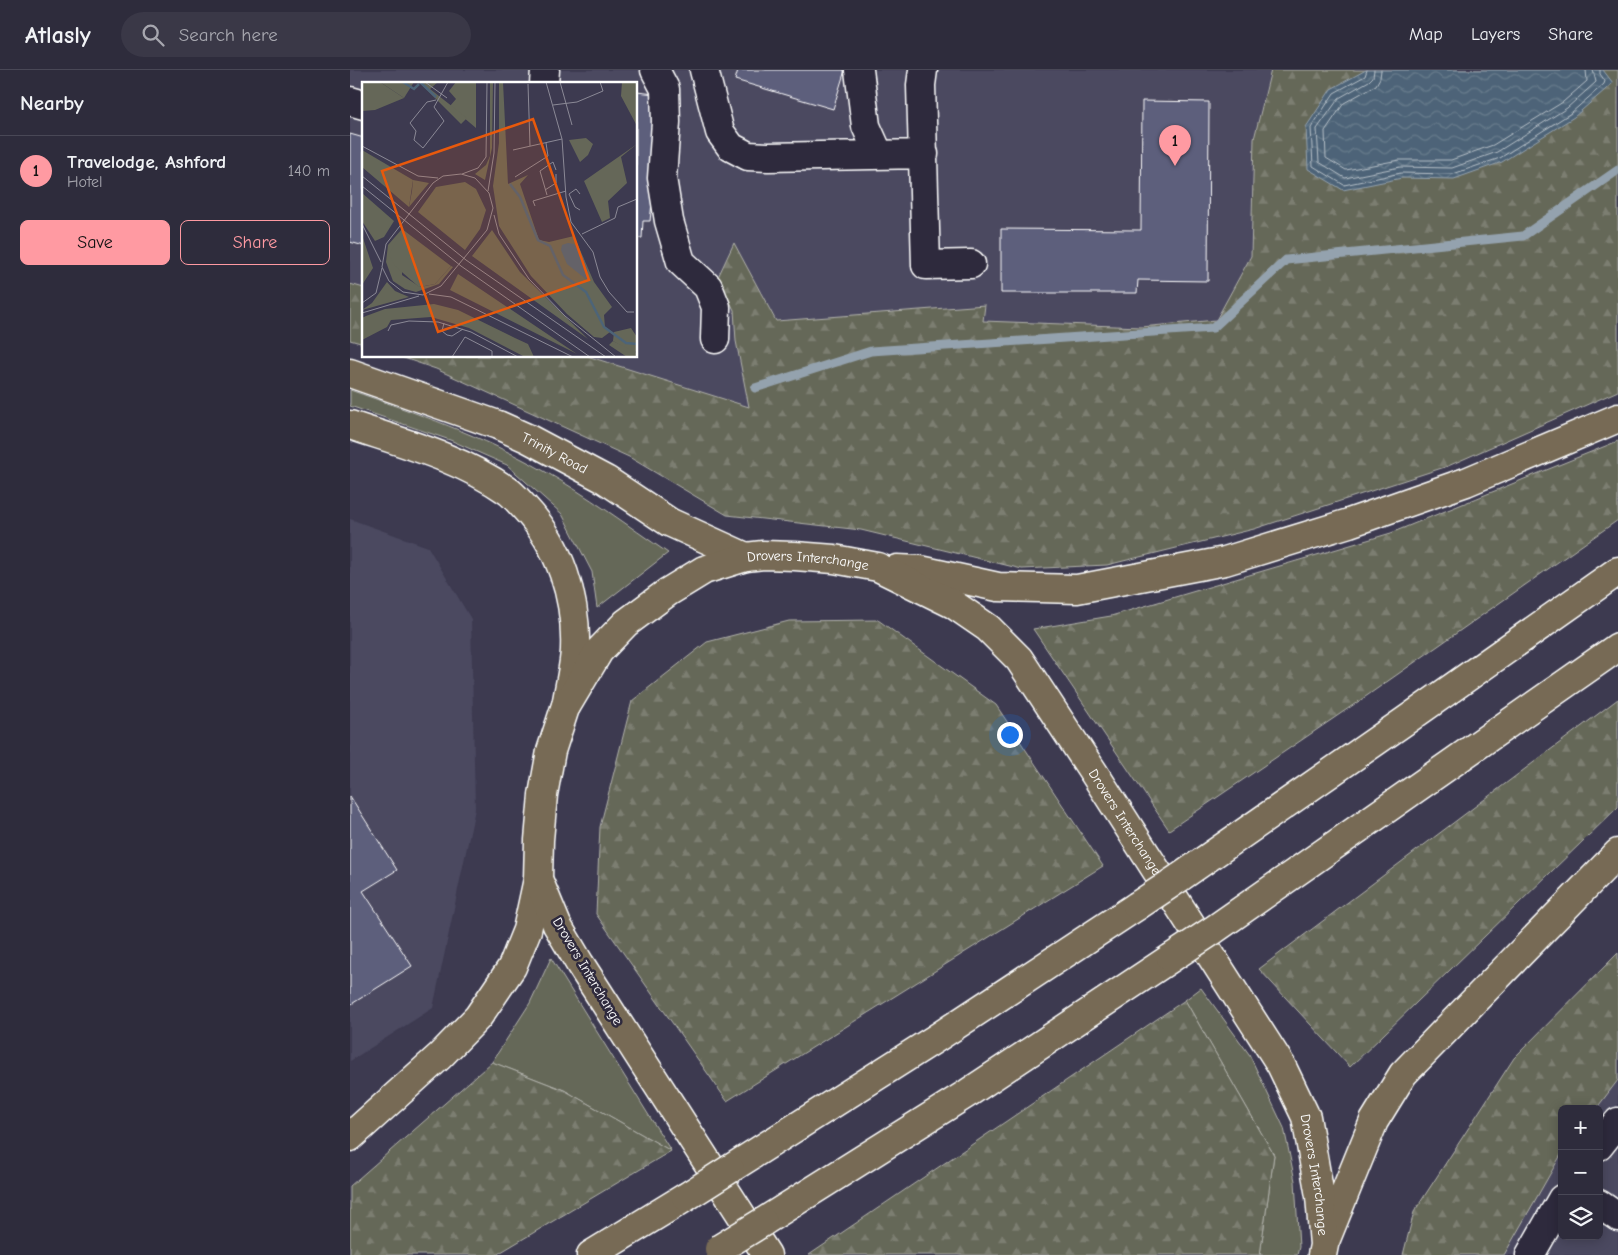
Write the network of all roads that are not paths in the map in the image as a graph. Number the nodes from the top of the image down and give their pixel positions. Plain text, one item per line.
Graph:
1 (655, 70) edge
2 (704, 70) edge
3 (859, 70) edge
4 (923, 70) edge
5 (924, 154) junction
6 (878, 155) junction
7 (971, 264) dead end
8 (715, 339) dead end
9 (350, 373) edge
10 (1618, 418) edge
11 (350, 425) edge
12 (746, 557) junction
13 (878, 568) junction
14 (1618, 571) edge
15 (1618, 647) edge
16 (565, 708) junction
17 (1618, 853) edge
18 (538, 879) junction
19 (1618, 1122) edge
20 (350, 1137) edge
21 (1603, 1141) edge
22 (1558, 1206) edge
23 (1603, 1207) edge
24 (1618, 1217) edge
25 (1323, 1250) edge
26 (715, 1252) edge
27 (591, 1255) edge
28 (767, 1255) edge
29 (1530, 1255) edge

1 - 8 lane
2 - 6 lane
3 - 6 lane
4 - 5 lane
5 - 6 lane
5 - 7 lane
9 - 12 main road, Trinity Road
10 - 13 main road
11 - 16 main road
12 - 13 main road, Drovers Interchange
12 - 16 main road, Drovers Interchange
13 - 25 main road, Drovers Interchange
14 - 27 main road, bridge
15 - 26 main road, bridge
16 - 18 main road, Drovers Interchange
17 - 25 main road
18 - 20 main road
18 - 28 main road, Drovers Interchange
19 - 21 lane
22 - 29 lane
23 - 24 lane

